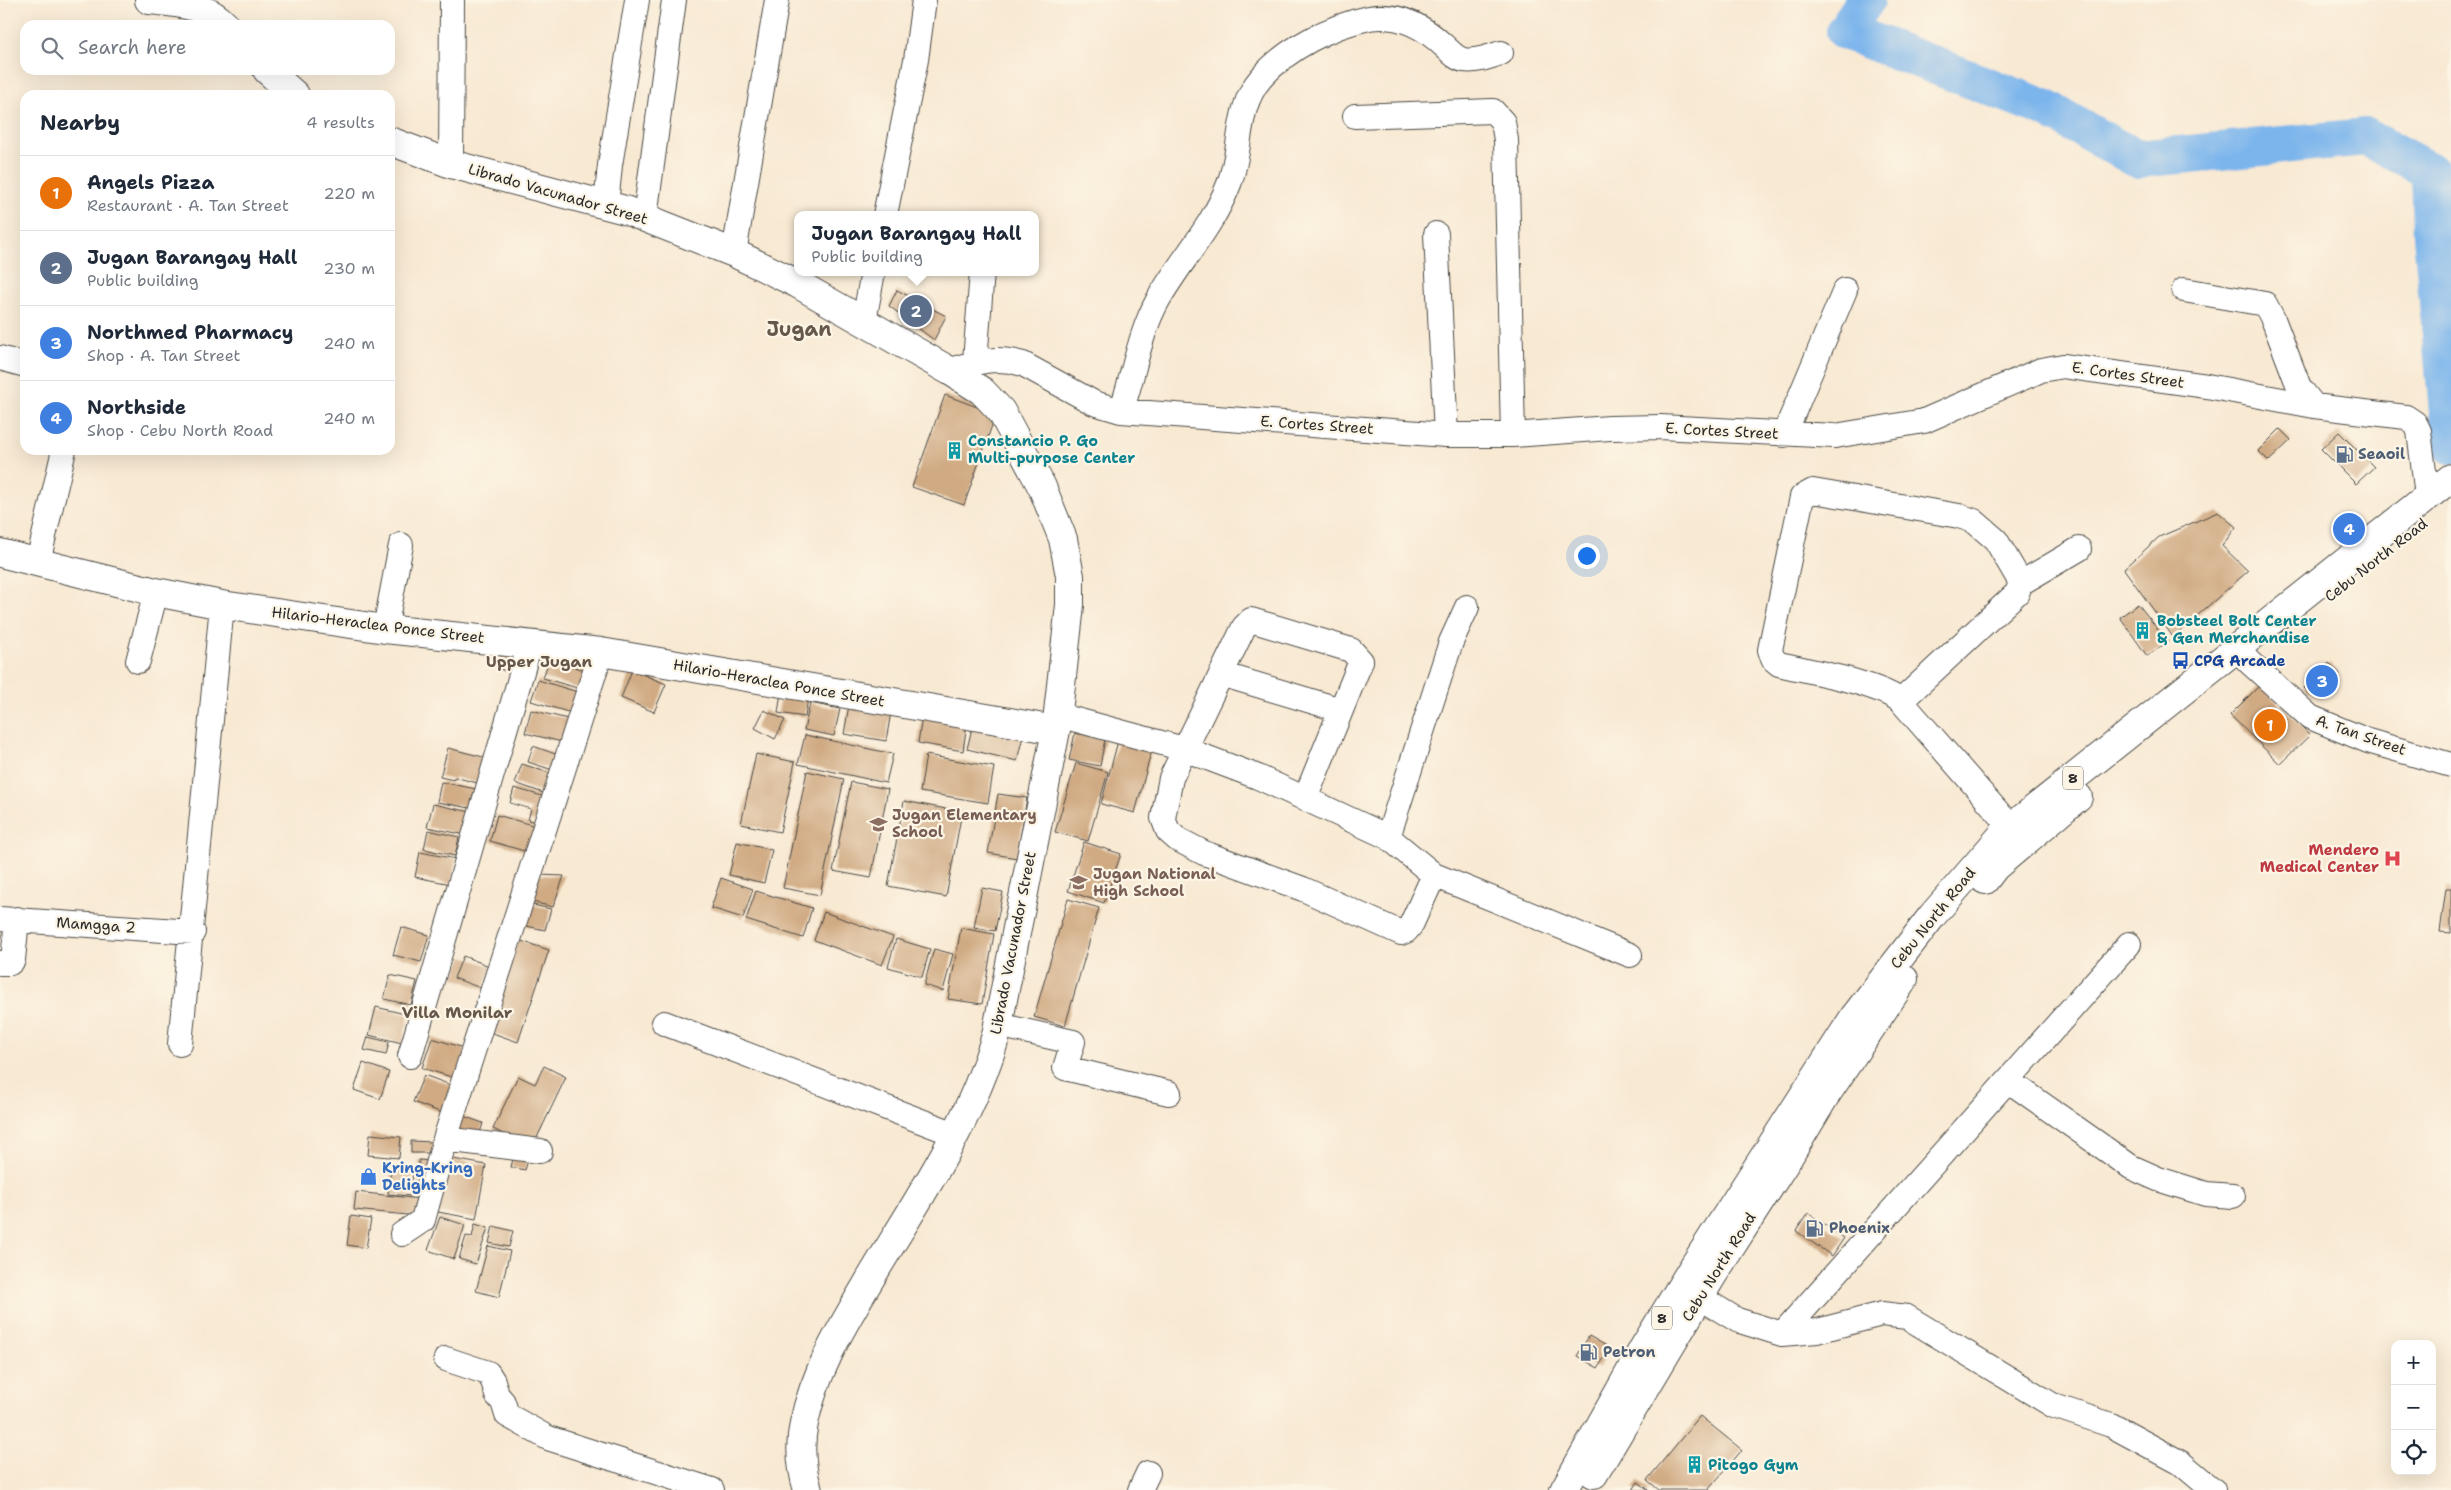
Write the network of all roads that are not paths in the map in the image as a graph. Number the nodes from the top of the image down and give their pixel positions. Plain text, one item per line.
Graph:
1 (149, 0) edge
2 (452, 0) edge
3 (637, 0) edge
4 (674, 0) edge
5 (777, 0) edge
6 (924, 0) edge
7 (215, 16) edge
8 (1501, 53) dead end
9 (1354, 116) dead end
10 (395, 144) edge
11 (451, 164) junction
12 (606, 205) junction
13 (886, 211) edge
14 (645, 217) junction
15 (1436, 234) dead end
16 (734, 253) junction
17 (872, 276) edge
18 (981, 276) edge
19 (1845, 290) dead end
20 (2184, 290) dead end
21 (864, 321) junction
22 (0, 358) edge
23 (20, 364) edge
24 (962, 366) junction
25 (2314, 406) junction
26 (1121, 411) junction
27 (1446, 435) junction
28 (1784, 435) junction
29 (1513, 436) junction
30 (63, 455) edge
31 (2451, 478) edge
32 (2439, 499) edge
33 (401, 545) dead end
34 (2079, 549) dead end
35 (0, 552) edge
36 (38, 562) junction
37 (2021, 584) junction
38 (156, 592) junction
39 (222, 605) junction
40 (1467, 607) dead end
41 (385, 629) junction
42 (530, 644) junction
43 (601, 652) junction
44 (2243, 654) junction
45 (138, 661) dead end
46 (1221, 674) junction
47 (1901, 700) junction
48 (1341, 710) junction
49 (1057, 722) junction
50 (1184, 749) junction
51 (2451, 765) edge
52 (1305, 799) junction
53 (2011, 827) junction
54 (1388, 838) junction
55 (1434, 875) junction
56 (9, 919) edge
57 (192, 932) junction
58 (2129, 944) dead end
59 (1630, 954) dead end
60 (0, 963) edge
61 (664, 1023) dead end
62 (998, 1025) junction
63 (180, 1044) dead end
64 (410, 1056) dead end
65 (2009, 1081) junction
66 (1169, 1093) dead end
67 (955, 1134) junction
68 (445, 1139) junction
69 (540, 1152) dead end
70 (2232, 1196) dead end
71 (402, 1234) dead end
72 (1690, 1292) junction
73 (1782, 1334) junction
74 (446, 1359) dead end
75 (712, 1490) edge
76 (808, 1490) edge
77 (1564, 1490) edge
78 (1585, 1490) edge
79 (2213, 1490) edge

1 - 7 street
2 - 11 street
3 - 12 street
4 - 14 street
5 - 16 street
6 - 13 street
8 - 26 street
9 - 29 street
10 - 11 street, Librado Vacunador Street
11 - 12 street, Librado Vacunador Street
12 - 14 street, Librado Vacunador Street
14 - 16 street, Librado Vacunador Street
15 - 27 street
16 - 21 street, Librado Vacunador Street
17 - 21 street
18 - 24 street
19 - 28 street
20 - 25 street
21 - 24 street, Librado Vacunador Street
22 - 23 street
24 - 26 street, E. Cortes Street
24 - 49 street, Librado Vacunador Street
25 - 28 street, E. Cortes Street
25 - 32 street, E. Cortes Street
26 - 27 street, E. Cortes Street
27 - 29 street, E. Cortes Street
28 - 29 street, E. Cortes Street
30 - 36 street
31 - 32 street, Cebu North Road / 8
32 - 44 street, Cebu North Road / 8
33 - 41 street
34 - 37 street
35 - 36 street, Hilario-Heraclea Ponce Street
36 - 38 street, Hilario-Heraclea Ponce Street
37 - 47 street
37 - 47 street
38 - 39 street, Hilario-Heraclea Ponce Street
38 - 45 street
39 - 41 street, Hilario-Heraclea Ponce Street
39 - 57 street
40 - 54 street
41 - 42 street, Hilario-Heraclea Ponce Street
42 - 43 street, Hilario-Heraclea Ponce Street
42 - 64 street
43 - 49 street, Hilario-Heraclea Ponce Street
43 - 68 street
44 - 51 street, A. Tan Street
44 - 53 street, Cebu North Road / 8
44 - 72 street, Cebu North Road / 8
46 - 48 street
46 - 48 street
46 - 50 street
47 - 53 street
48 - 52 street
49 - 50 street
49 - 62 street, Librado Vacunador Street
50 - 52 street
50 - 55 street
52 - 54 street
53 - 72 street, Cebu North Road / 8
54 - 55 street
55 - 59 street
56 - 57 street, Mamgga 2
56 - 60 street
57 - 63 street
58 - 65 street
61 - 67 street
62 - 66 street
62 - 67 street, Librado Vacunador Street
65 - 70 street
65 - 73 street
67 - 76 street, Librado Vacunador Street
68 - 69 street
68 - 71 street
72 - 73 street
72 - 77 street, Cebu North Road / 8
72 - 78 street, Cebu North Road / 8
73 - 79 street
74 - 75 street

